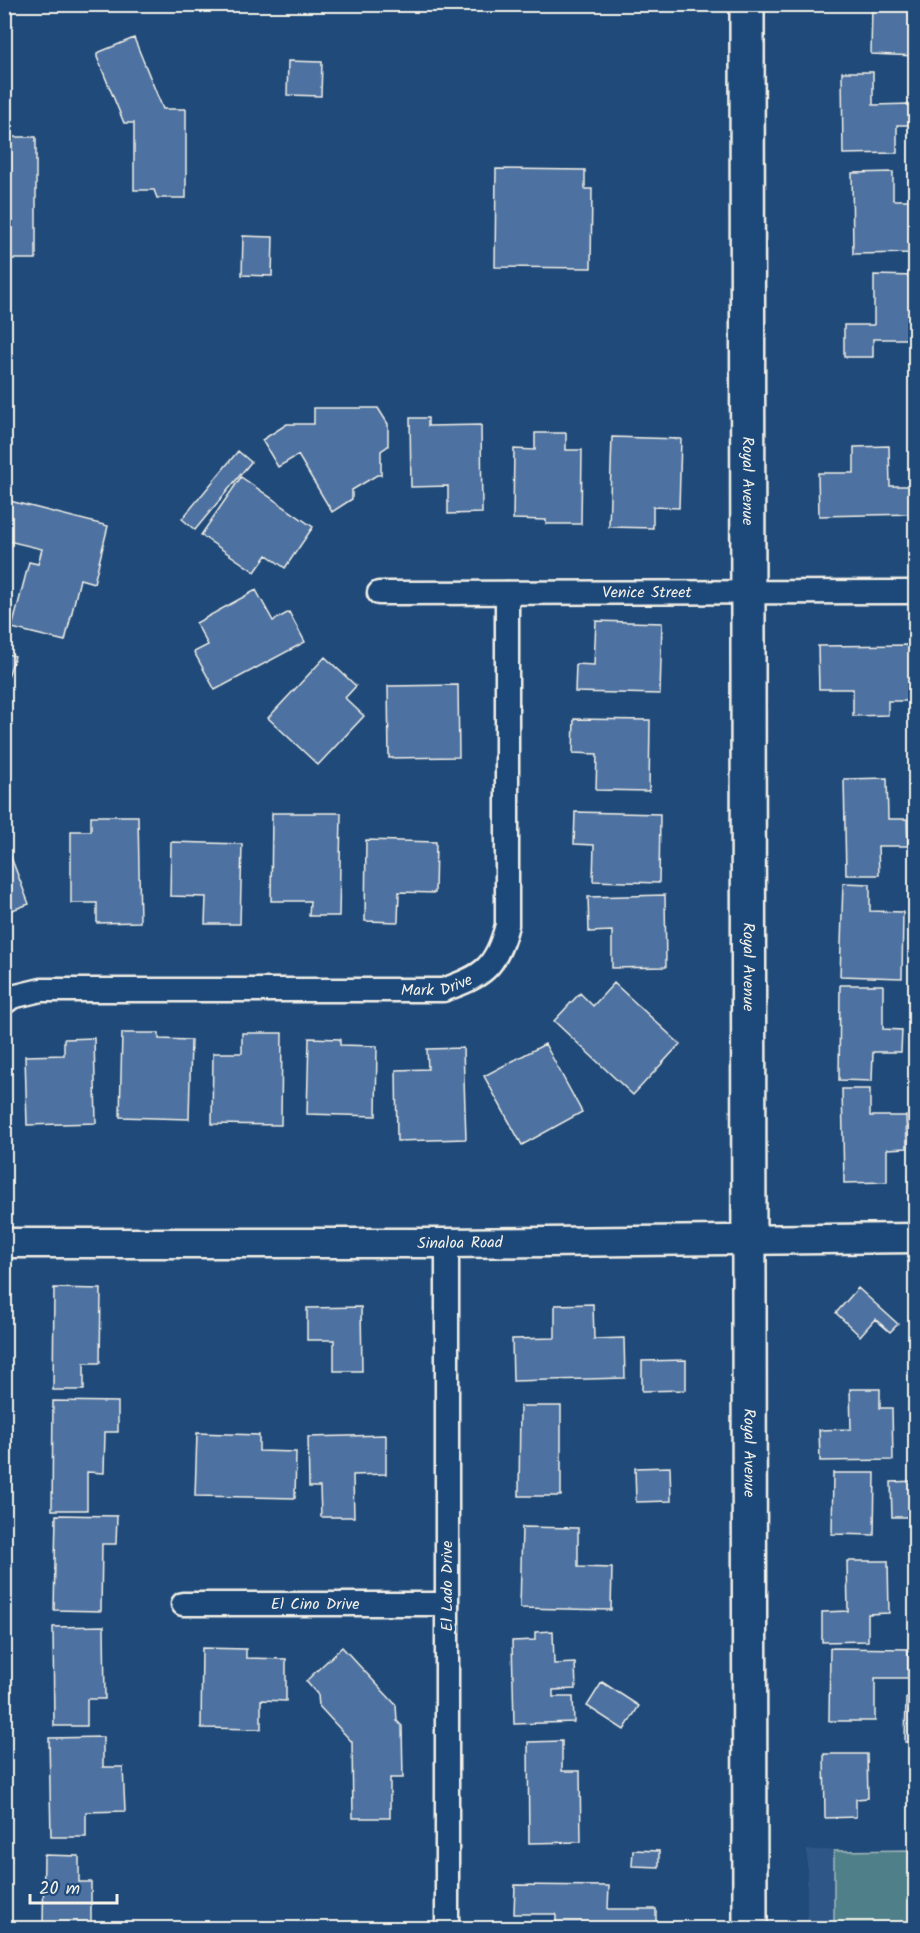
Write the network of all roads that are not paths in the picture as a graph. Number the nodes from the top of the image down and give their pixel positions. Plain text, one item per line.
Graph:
1 (747, 4) edge
2 (915, 592) edge
3 (379, 593) dead end
4 (507, 593) junction
5 (748, 593) junction
6 (4, 1003) edge
7 (915, 1238) edge
8 (749, 1239) junction
9 (4, 1243) edge
10 (447, 1243) junction
11 (183, 1604) dead end
12 (447, 1604) junction
13 (447, 1929) edge
14 (750, 1929) edge

1 - 5 main road, Royal Avenue
2 - 5 street, Venice Street
3 - 4 street, Venice Street
4 - 5 street, Venice Street
4 - 6 street, Mark Drive
5 - 8 main road, Royal Avenue
7 - 8 street, Sinaloa Road
8 - 10 street, Sinaloa Road
8 - 14 main road, Royal Avenue
9 - 10 street, Sinaloa Road
10 - 12 street, El Lado Drive
11 - 12 street, El Cino Drive
12 - 13 street, El Lado Drive

